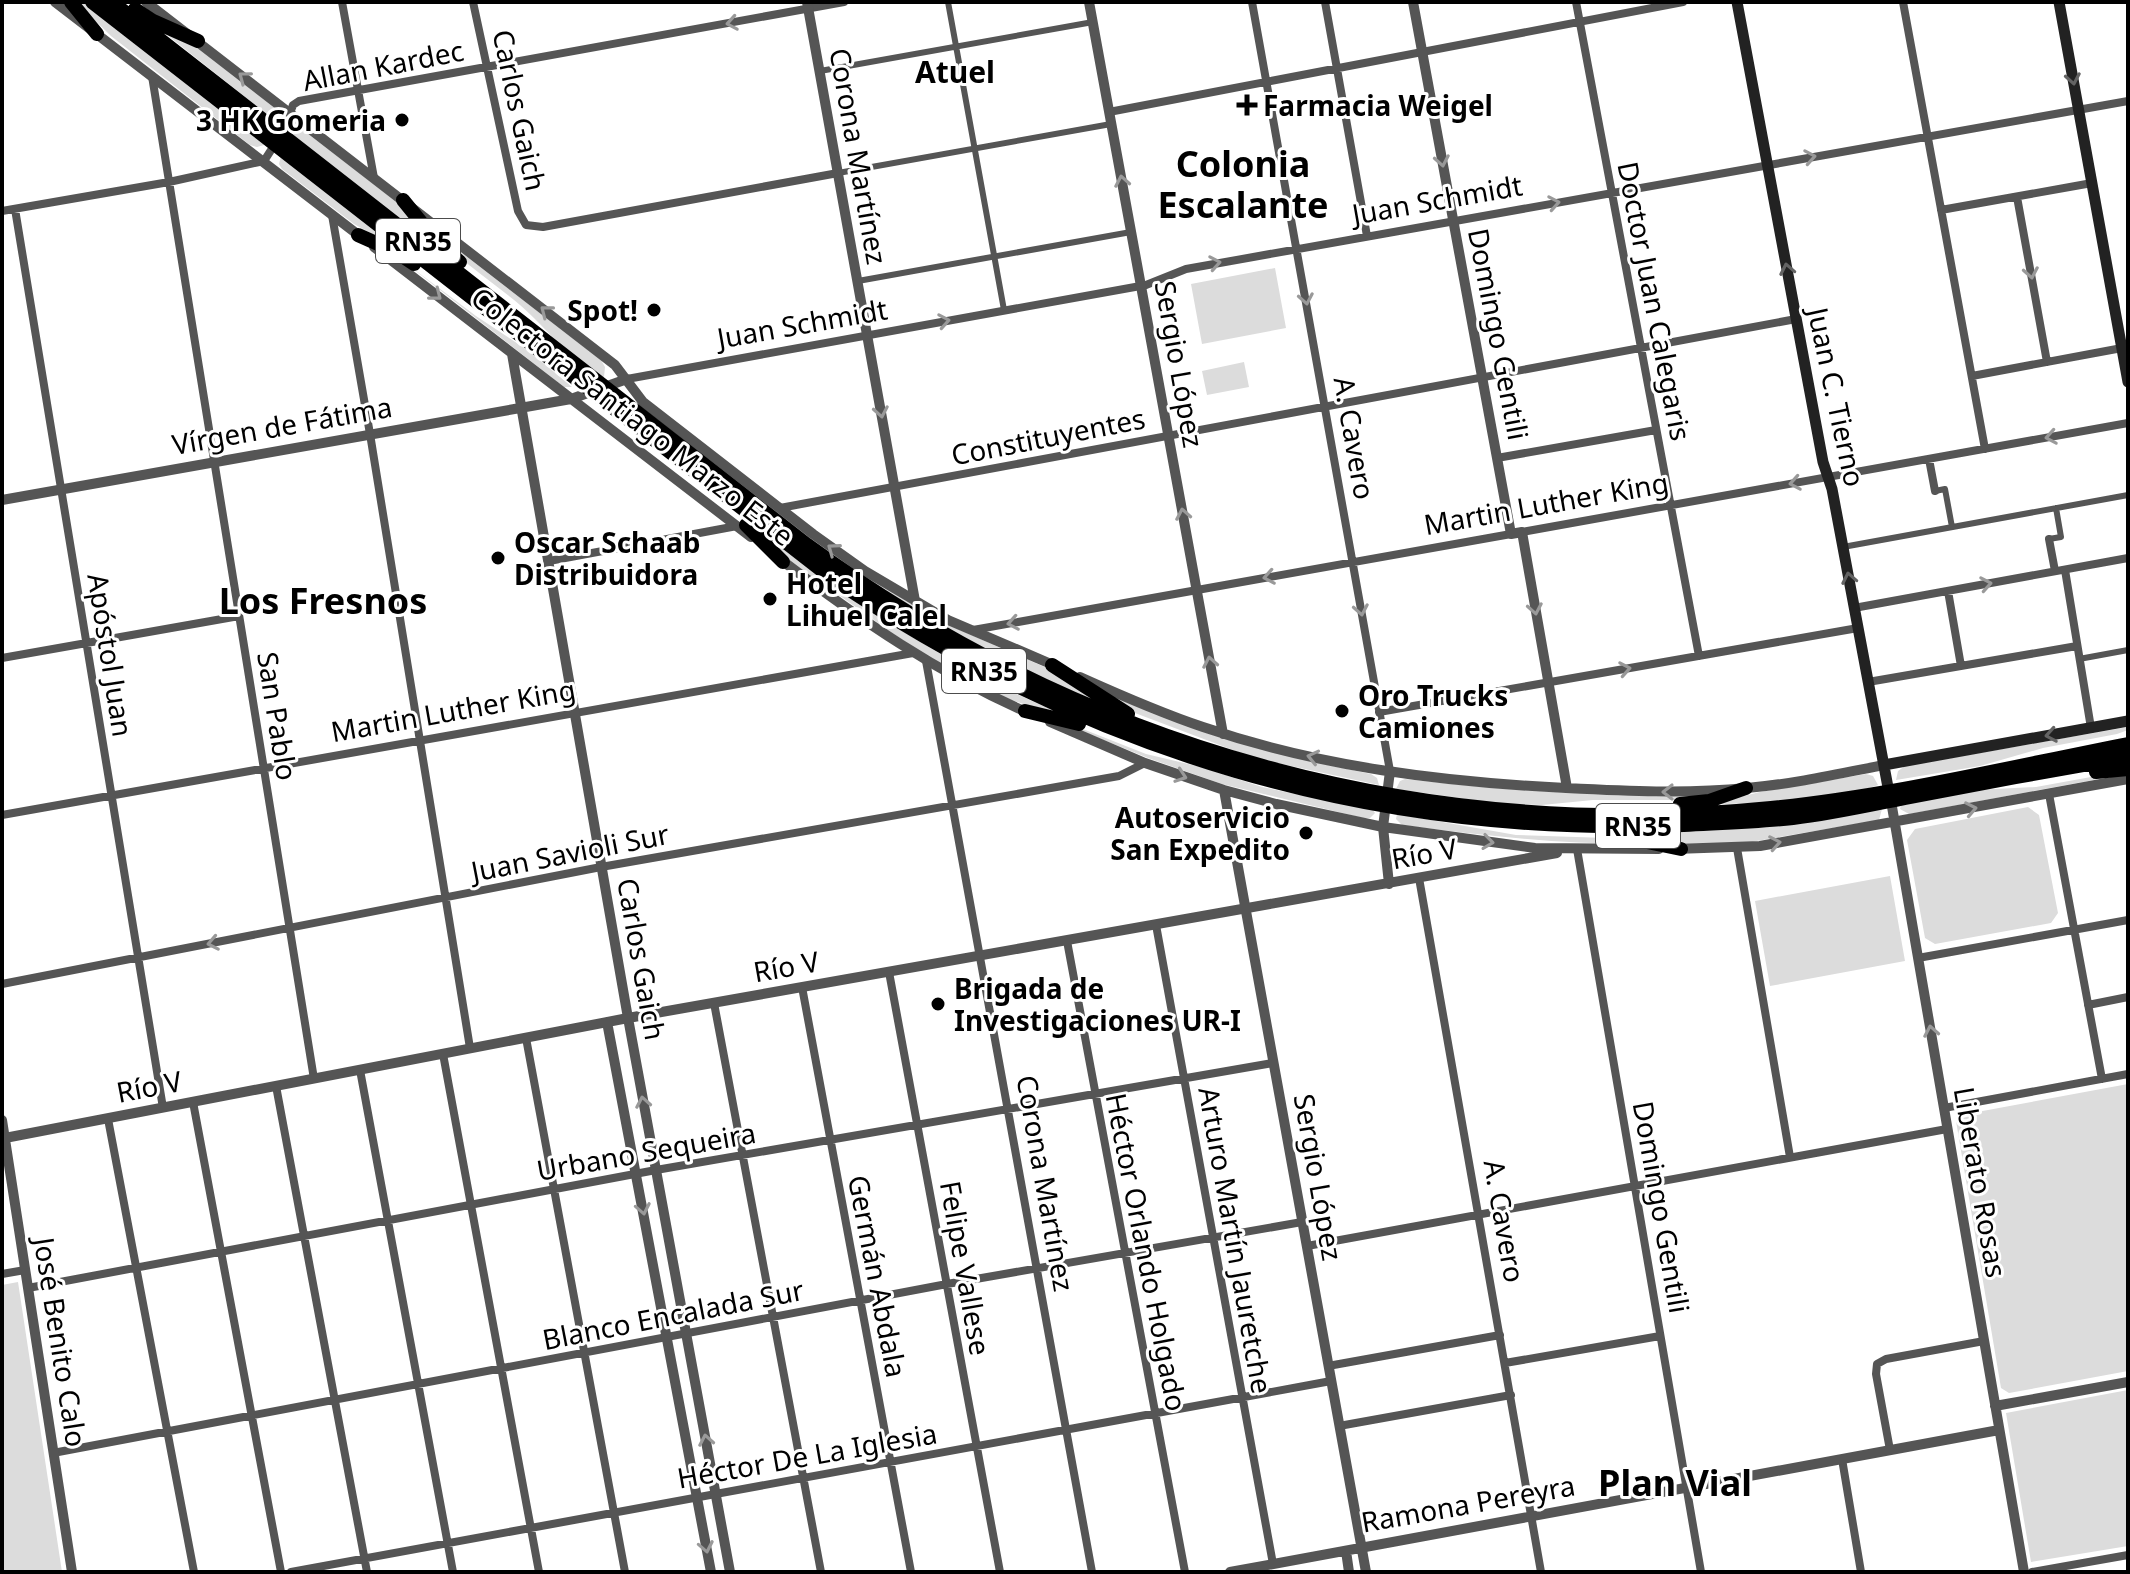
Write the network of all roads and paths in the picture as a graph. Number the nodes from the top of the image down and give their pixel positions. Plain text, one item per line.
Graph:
1 (55, 2) edge
2 (71, 2) edge
3 (92, 2) edge
4 (112, 2) edge
5 (126, 2) edge
6 (146, 2) edge
7 (342, 2) edge
8 (473, 2) edge
9 (844, 2) edge
10 (948, 2) edge
11 (1089, 2) edge
12 (1252, 2) edge
13 (1325, 2) edge
14 (1413, 2) edge
15 (1576, 2) edge
16 (1683, 2) edge
17 (1737, 2) edge
18 (1903, 2) edge
19 (2059, 2) edge
20 (808, 5) edge
21 (1093, 22) junction
22 (1579, 22) junction
23 (97, 34) junction
24 (198, 41) junction
25 (956, 47) junction
26 (1422, 52) junction
27 (485, 67) junction
28 (1336, 68) junction
29 (820, 71) junction
30 (152, 76) junction
31 (1266, 82) junction
32 (358, 90) junction
33 (2128, 101) edge
34 (2078, 109) junction
35 (293, 114) junction
36 (1110, 118) junction
37 (1927, 136) junction
38 (278, 140) junction
39 (974, 148) junction
40 (264, 161) junction
41 (1767, 165) junction
42 (838, 173) junction
43 (374, 178) junction
44 (169, 182) junction
45 (2092, 183) junction
46 (1612, 192) junction
47 (2017, 197) junction
48 (403, 200) junction
49 (15, 209) junction
50 (1941, 210) junction
51 (2, 211) edge
52 (332, 215) junction
53 (1453, 221) junction
54 (1131, 232) junction
55 (358, 235) junction
56 (1367, 236) junction
57 (1297, 249) junction
58 (994, 256) junction
59 (858, 281) junction
60 (1141, 285) junction
61 (1004, 310) junction
62 (1796, 319) junction
63 (867, 335) junction
64 (529, 343) junction
65 (554, 348) junction
66 (1641, 348) junction
67 (2122, 348) junction
68 (512, 354) junction
69 (2047, 362) junction
70 (1972, 376) junction
71 (1482, 378) junction
72 (627, 379) junction
73 (2128, 382) edge
74 (598, 390) junction
75 (571, 399) junction
76 (522, 407) junction
77 (1325, 407) junction
78 (2128, 423) edge
79 (636, 426) junction
80 (1656, 430) junction
81 (370, 434) junction
82 (1169, 436) junction
83 (1985, 449) junction
84 (1497, 458) junction
85 (1929, 459) junction
86 (215, 462) junction
87 (1827, 477) junction
88 (895, 487) junction
89 (61, 489) junction
90 (1935, 491) joint
91 (2128, 495) edge
92 (2, 500) edge
93 (1671, 505) junction
94 (780, 508) junction
95 (2056, 508) junction
96 (737, 526) junction
97 (1952, 527) junction
98 (1517, 533) junction
99 (2049, 539) joint
100 (1843, 547) junction
101 (2128, 558) edge
102 (549, 561) junction
103 (783, 562) junction
104 (1353, 562) junction
105 (2060, 570) junction
106 (1197, 590) junction
107 (1948, 591) junction
108 (915, 601) junction
109 (1854, 608) junction
110 (239, 616) junction
111 (1858, 628) junction
112 (973, 630) junction
113 (87, 643) junction
114 (2077, 646) junction
115 (2128, 650) edge
116 (913, 653) junction
117 (1699, 656) junction
118 (2, 658) edge
119 (2079, 659) junction
120 (926, 661) junction
121 (1052, 665) junction
122 (1961, 666) junction
123 (1549, 682) junction
124 (1868, 682) junction
125 (1025, 711) junction
126 (1379, 712) junction
127 (575, 713) junction
128 (2128, 721) edge
129 (2091, 728) junction
130 (1223, 734) junction
131 (2128, 735) edge
132 (420, 741) junction
133 (2128, 744) edge
134 (1176, 753) junction
135 (2128, 757) edge
136 (1243, 762) junction
137 (1145, 763) junction
138 (1884, 765) junction
139 (264, 768) junction
140 (2128, 769) edge
141 (1390, 771) junction
142 (1975, 779) junction
143 (2128, 779) edge
144 (1567, 788) junction
145 (1746, 788) junction
146 (1224, 790) junction
147 (2049, 794) junction
148 (112, 795) junction
149 (1890, 795) junction
150 (1387, 800) junction
151 (952, 805) junction
152 (1544, 813) junction
153 (2, 815) edge
154 (1445, 816) junction
155 (1895, 823) junction
156 (1383, 827) junction
157 (1737, 848) junction
158 (1577, 849) junction
159 (1681, 849) junction
160 (601, 867) junction
161 (1419, 878) junction
162 (1389, 884) junction
163 (446, 898) junction
164 (1246, 909) junction
165 (2128, 920) edge
166 (1156, 925) junction
167 (290, 928) junction
168 (2074, 930) junction
169 (1067, 941) junction
170 (980, 956) junction
171 (138, 957) junction
172 (1918, 958) junction
173 (889, 972) junction
174 (2, 984) edge
175 (802, 987) junction
176 (2128, 997) edge
177 (714, 1003) junction
178 (2088, 1005) junction
179 (628, 1018) junction
180 (607, 1022) junction
181 (526, 1038) junction
182 (470, 1048) junction
183 (443, 1054) junction
184 (1273, 1063) junction
185 (360, 1070) junction
186 (2128, 1074) edge
187 (1184, 1078) junction
188 (314, 1079) junction
189 (2102, 1079) junction
190 (276, 1086) junction
191 (1095, 1094) junction
192 (193, 1102) junction
193 (163, 1108) junction
194 (1944, 1108) junction
195 (1008, 1109) junction
196 (108, 1119) junction
197 (2, 1120) edge
198 (917, 1124) junction
199 (1947, 1129) junction
200 (4, 1135) edge
201 (830, 1140) junction
202 (743, 1155) junction
203 (1790, 1157) junction
204 (656, 1170) junction
205 (636, 1175) junction
206 (1634, 1186) junction
207 (554, 1190) junction
208 (471, 1205) junction
209 (1479, 1214) junction
210 (388, 1221) junction
211 (1302, 1222) junction
212 (305, 1236) junction
213 (1213, 1237) junction
214 (1307, 1246) junction
215 (221, 1252) junction
216 (1125, 1253) junction
217 (136, 1268) junction
218 (1037, 1268) junction
219 (25, 1270) junction
220 (2, 1274) edge
221 (947, 1284) junction
222 (28, 1288) junction
223 (860, 1301) junction
224 (773, 1317) junction
225 (686, 1334) junction
226 (1500, 1335) junction
227 (1660, 1336) junction
228 (667, 1337) junction
229 (1984, 1341) junction
230 (584, 1353) junction
231 (1505, 1363) junction
232 (1328, 1366) junction
233 (501, 1369) junction
234 (1331, 1381) junction
235 (2128, 1382) edge
236 (418, 1384) junction
237 (1511, 1395) junction
238 (1243, 1397) junction
239 (335, 1400) junction
240 (1995, 1406) junction
241 (1155, 1413) junction
242 (251, 1416) junction
243 (1339, 1426) junction
244 (1066, 1430) junction
245 (1999, 1430) junction
246 (167, 1432) junction
247 (977, 1446) junction
248 (1890, 1450) junction
249 (53, 1453) junction
250 (1842, 1459) junction
251 (890, 1462) junction
252 (803, 1478) junction
253 (1686, 1488) junction
254 (716, 1494) junction
255 (697, 1498) junction
256 (614, 1513) junction
257 (1531, 1516) junction
258 (531, 1528) junction
259 (448, 1543) junction
260 (1361, 1548) junction
261 (1346, 1551) junction
262 (2128, 1555) edge
263 (365, 1559) junction
264 (1273, 1564) junction
265 (72, 1572) edge
266 (194, 1572) edge
267 (281, 1572) edge
268 (291, 1572) edge
269 (367, 1572) edge
270 (453, 1572) edge
271 (539, 1572) edge
272 (625, 1572) edge
273 (711, 1572) edge
274 (730, 1572) edge
275 (821, 1572) edge
276 (911, 1572) edge
277 (1000, 1572) edge
278 (1092, 1572) edge
279 (1185, 1572) edge
280 (1230, 1572) edge
281 (1349, 1572) edge
282 (1366, 1572) edge
283 (1541, 1572) edge
284 (1701, 1572) edge
285 (1861, 1572) edge
286 (2024, 1572) edge
287 (2032, 1572) edge

1 - 23 street, Colectora Santiago Marzo Este
2 - 23 highway
3 - 38 highway, RN35
4 - 38 highway, RN35
5 - 24 highway
6 - 24 street, Colectora Santiago Marzo Este
7 - 32 street
8 - 27 street, Carlos Gaich
9 - 20 street, Allan Kardec
10 - 25 street
11 - 21 street, Sergio López
12 - 31 street, A. Cavero
13 - 28 street
14 - 26 street, Domingo Gentili
15 - 22 street, Doctor Juan Calegaris
16 - 22 street
17 - 41 main road, Juan C. Tierno
18 - 37 street
19 -> 34 main road
20 -> 27 street, Allan Kardec
20 - 29 street, Corona Martínez
21 - 25 street
21 - 36 street, Sergio López
22 - 26 street
22 - 46 street, Doctor Juan Calegaris
23 - 30 street, Colectora Santiago Marzo Este
35 -> 24 street, Colectora Santiago Marzo Este
25 - 29 street
25 - 39 street
26 - 28 street
26 -> 53 street, Domingo Gentili
27 - 32 street, Allan Kardec
27 - 42 street, Carlos Gaich
28 - 31 street
28 - 56 street
29 - 42 street, Corona Martínez
30 - 40 street, Colectora Santiago Marzo Este
30 - 44 street, San Pablo
31 - 36 street
31 - 57 street, A. Cavero
32 - 35 street, Allan Kardec
32 - 43 street
33 - 34 street, Juan Schmidt
34 - 37 street, Juan Schmidt
34 - 45 main road
35 - 38 street
35 - 43 street, Colectora Santiago Marzo Este
36 - 39 street
54 -> 36 street, Sergio López
41 -> 37 street, Juan Schmidt
37 - 50 street
38 - 40 street
38 - 64 highway, RN35
38 - 65 highway, RN35
39 - 42 street
39 - 58 street
40 - 44 street
40 - 52 street, Colectora Santiago Marzo Este
41 - 46 street, Juan Schmidt
62 -> 41 main road, Juan C. Tierno
42 - 59 street, Corona Martínez
43 - 48 street, Colectora Santiago Marzo Este
44 - 49 street
44 - 86 street, San Pablo
45 - 47 street
45 - 67 main road
53 -> 46 street, Juan Schmidt
46 - 66 street, Doctor Juan Calegaris
47 - 50 street
47 -> 69 street
48 - 65 highway
72 -> 48 street, Colectora Santiago Marzo Este
49 - 51 street
49 - 89 street, Apóstol Juan
50 - 70 street
52 - 55 street, Colectora Santiago Marzo Este
52 - 81 street
53 - 56 street, Juan Schmidt
53 - 71 street, Domingo Gentili
54 - 58 street
54 - 60 street, Sergio López
55 - 64 highway
55 -> 68 street, Colectora Santiago Marzo Este
56 - 57 street, Juan Schmidt
60 -> 57 street, Juan Schmidt
57 -> 77 street, A. Cavero
58 - 59 street
58 - 61 street
59 - 63 street, Corona Martínez
60 - 61 street, Juan Schmidt
60 - 82 street, Sergio López
63 -> 61 street, Juan Schmidt
62 - 66 street, Constituyentes
62 - 87 main road, Juan C. Tierno
63 - 72 street, Juan Schmidt
63 -> 88 street, Corona Martínez
64 - 74 highway, RN35
65 - 74 highway, RN35
66 - 71 street, Constituyentes
66 - 80 street, Doctor Juan Calegaris
67 - 69 street
67 - 73 main road
68 - 75 street, Colectora Santiago Marzo Este
68 - 76 street, Carlos Gaich
69 - 70 street
70 - 83 street
71 - 77 street, Constituyentes
71 - 84 street, Domingo Gentili
72 - 74 street, Juan Schmidt
72 - 94 street, Colectora Santiago Marzo Este
74 - 75 street, Juan Schmidt
74 - 79 highway, RN35
74 - 136 highway, RN35
75 - 76 street, Vírgen de Fátima
75 - 96 street, Colectora Santiago Marzo Este
76 - 81 street, Vírgen de Fátima
76 - 102 street, Carlos Gaich
77 - 82 street, Constituyentes
77 - 104 street, A. Cavero
78 -> 83 street, Martin Luther King
79 - 103 highway
79 - 134 highway, RN35
80 - 84 street
80 - 93 street, Doctor Juan Calegaris
81 - 86 street, Vírgen de Fátima
81 - 132 street
82 - 88 street, Constituyentes
106 -> 82 street, Sergio López
83 - 85 street, Martin Luther King
84 - 98 street, Domingo Gentili
85 - 87 street, Martin Luther King
85 - 90 street
86 - 89 street, Vírgen de Fátima
86 - 110 street, San Pablo
87 -> 93 street, Martin Luther King
87 - 100 main road, Juan C. Tierno
88 - 94 street, Constituyentes
88 - 108 street, Corona Martínez
89 - 92 street, Vírgen de Fátima
89 - 113 street, Apóstol Juan
90 - 97 street
91 - 95 street
93 - 98 street, Martin Luther King
93 - 117 street, Doctor Juan Calegaris
108 -> 94 street, Colectora Santiago Marzo Este
95 - 97 street
95 - 99 street
96 - 102 street
96 - 103 street, Colectora Santiago Marzo Este
97 - 100 street
98 - 104 street, Martin Luther King
98 -> 123 street, Domingo Gentili
99 - 105 street
109 -> 100 main road, Juan C. Tierno
101 - 105 street
102 - 127 street, Carlos Gaich
103 - 116 street, Colectora Santiago Marzo Este
104 -> 106 street, Martin Luther King
104 -> 126 street, A. Cavero
107 -> 105 street
105 - 114 street
106 -> 112 street, Martin Luther King
130 -> 106 street, Sergio López
107 - 109 street
107 - 122 street
108 - 112 street, Colectora Santiago Marzo Este
109 - 111 main road, Juan C. Tierno
110 - 113 street
110 - 139 street, San Pablo
111 - 117 street
111 - 124 main road, Juan C. Tierno
112 - 121 street, Colectora Santiago Marzo Este
113 - 118 street
113 - 148 street, Apóstol Juan
114 - 119 street
114 - 122 street
115 - 119 street
116 - 120 street, Colectora Santiago Marzo Este
116 - 127 street, Martin Luther King
123 -> 117 street
119 - 129 street
120 - 125 street, Colectora Santiago Marzo Este
120 - 151 street, Corona Martínez
121 - 130 street, Colectora Santiago Marzo Este
121 - 136 highway
122 - 124 street
123 - 126 street
123 - 144 street, Domingo Gentili
124 - 138 main road, Juan C. Tierno
125 - 134 highway
125 - 137 street, Colectora Santiago Marzo Este
126 - 141 street, A. Cavero
127 - 132 street, Martin Luther King
127 - 160 street, Carlos Gaich
128 - 129 main road, Colectora Santiago Marzo Este
129 -> 138 main road, Colectora Santiago Marzo Este
141 -> 130 street, Colectora Santiago Marzo Este
131 - 142 highway
132 - 139 street, Martin Luther King
132 - 163 street
133 - 142 highway, RN35
134 - 150 highway, RN35
135 - 142 highway, RN35
136 - 150 highway, RN35
137 -> 146 street, Colectora Santiago Marzo Este
137 - 151 street, Juan Savioli Sur
138 - 145 street, Colectora Santiago Marzo Este
138 - 149 main road, Juan C. Tierno
139 - 148 street, Martin Luther King
139 - 167 street, San Pablo
140 - 142 highway
141 - 144 street, Colectora Santiago Marzo Este
141 - 150 street, A. Cavero
142 - 149 highway, RN35
143 - 147 street, Colectora Santiago Marzo Este
145 -> 144 street, Colectora Santiago Marzo Este
145 - 152 highway
146 - 156 street, Colectora Santiago Marzo Este
146 - 164 street, Sergio López
155 -> 147 street, Colectora Santiago Marzo Este
147 - 168 street
148 - 153 street, Martin Luther King
148 - 171 street, Apóstol Juan
149 - 152 highway, RN35
149 - 154 highway, RN35
149 - 155 street, Liberato Rosas
150 - 152 highway, RN35
150 - 154 highway, RN35
150 - 156 street, A. Cavero
151 - 160 street, Juan Savioli Sur
151 - 170 street, Corona Martínez
154 - 159 highway
157 -> 155 street, Colectora Santiago Marzo Este
155 - 172 street, Liberato Rosas
156 -> 158 street, Colectora Santiago Marzo Este
156 - 162 street, A. Cavero
157 - 159 street, Colectora Santiago Marzo Este
157 - 203 street
158 - 159 street, Colectora Santiago Marzo Este
158 - 161 street, Río V
158 - 206 street, Domingo Gentili
160 - 163 street, Juan Savioli Sur
160 - 179 street, Carlos Gaich
161 - 162 street, Río V
161 - 209 street, A. Cavero
162 - 164 street, Río V
163 - 167 street, Juan Savioli Sur
163 - 182 street
164 - 166 street, Río V
164 - 184 street, Sergio López
165 - 168 street
166 - 169 street, Río V
166 - 187 street, Arturo Martín Jauretche
167 -> 171 street, Juan Savioli Sur
167 - 188 street, San Pablo
168 - 172 street
168 - 178 street
169 - 170 street, Río V
169 - 191 street, Héctor Orlando Holgado
170 - 173 street, Río V
170 - 195 street, Corona Martínez
171 - 174 street, Juan Savioli Sur
171 - 193 street, Apóstol Juan
194 -> 172 street, Liberato Rosas
173 - 175 street, Río V
173 - 198 street, Felipe Vallese
175 - 177 street, Río V
175 - 201 street, Germán Abdala
176 - 178 street
177 - 179 street, Río V
177 - 202 street
178 - 189 street
179 - 180 street, Río V
204 -> 179 street, Carlos Gaich
180 - 181 street, Río V
180 - 205 street, Carlos Gaich
181 - 182 street, Río V
181 - 207 street
182 - 183 street, Río V
183 - 185 street, Río V
183 - 208 street
184 - 187 street, Urbano Sequeira
184 - 211 street, Sergio López
185 - 188 street, Río V
185 - 210 street
186 - 189 street
187 - 191 street, Urbano Sequeira
187 - 213 street, Arturo Martín Jauretche
188 - 190 street, Río V
189 - 194 street
190 - 192 street, Río V
190 - 212 street
191 - 195 street, Urbano Sequeira
191 - 216 street, Héctor Orlando Holgado
192 - 193 street, Río V
192 - 215 street
193 - 196 street, Río V
194 - 199 street, Liberato Rosas
195 - 198 street, Urbano Sequeira
195 - 218 street, Corona Martínez
196 - 200 street, Río V
196 - 217 street
197 - 200 street, José Benito Calo
198 - 201 street, Urbano Sequeira
198 - 221 street, Felipe Vallese
199 - 203 street
199 - 229 street, Liberato Rosas
200 - 219 street, José Benito Calo
201 - 202 street, Urbano Sequeira
201 - 223 street, Germán Abdala
202 - 204 street, Urbano Sequeira
202 - 224 street
203 - 206 street
204 - 205 street, Urbano Sequeira
204 - 225 street, Carlos Gaich
205 - 207 street, Urbano Sequeira
205 -> 228 street, Carlos Gaich
206 - 209 street
206 - 227 street, Domingo Gentili
207 - 208 street, Urbano Sequeira
207 - 230 street
208 - 210 street, Urbano Sequeira
208 - 233 street
209 - 214 street
209 - 226 street, A. Cavero
210 - 212 street, Urbano Sequeira
210 - 236 street
211 - 213 street, Blanco Encalada Sur
211 - 214 street, Sergio López
212 - 215 street, Urbano Sequeira
212 - 239 street
213 - 216 street, Blanco Encalada Sur
213 - 238 street, Arturo Martín Jauretche
214 - 232 street, Sergio López
215 - 217 street, Urbano Sequeira
215 - 242 street
216 - 218 street, Blanco Encalada Sur
216 - 241 street, Héctor Orlando Holgado
217 - 222 street, Urbano Sequeira
217 - 246 street
218 - 221 street, Blanco Encalada Sur
218 - 244 street, Corona Martínez
219 - 220 street
219 - 222 street, José Benito Calo
221 - 223 street, Blanco Encalada Sur
221 - 247 street, Felipe Vallese
222 - 249 street, José Benito Calo
223 - 224 street, Blanco Encalada Sur
223 - 251 street, Germán Abdala
224 - 225 street, Blanco Encalada Sur
224 - 252 street
225 - 228 street, Blanco Encalada Sur
254 -> 225 street, Carlos Gaich
226 - 231 street, A. Cavero
226 - 232 street
227 - 231 street
227 - 253 street, Domingo Gentili
228 - 230 street, Blanco Encalada Sur
228 - 255 street, Carlos Gaich
229 - 240 street, Liberato Rosas
229 - 248 street
230 - 233 street, Blanco Encalada Sur
230 - 256 street
231 - 237 street, A. Cavero
232 - 234 street, Sergio López
233 - 236 street, Blanco Encalada Sur
233 - 258 street
234 - 238 street, Héctor De La Iglesia
234 - 243 street, Sergio López
235 - 240 street
236 - 239 street, Blanco Encalada Sur
236 - 259 street
237 - 243 street
237 - 257 street, A. Cavero
238 - 241 street, Héctor De La Iglesia
238 - 264 street, Arturo Martín Jauretche
239 - 242 street, Blanco Encalada Sur
239 - 263 street
240 - 245 street, Liberato Rosas
241 - 244 street, Héctor De La Iglesia
241 - 279 street, Héctor Orlando Holgado
242 - 246 street, Blanco Encalada Sur
242 - 267 street
243 - 260 street, Sergio López
244 - 247 street, Héctor De La Iglesia
244 - 278 street, Corona Martínez
245 - 248 street, Ramona Pereyra
245 - 286 street, Liberato Rosas
246 - 249 street, Blanco Encalada Sur
246 - 266 street
247 - 251 street, Héctor De La Iglesia
247 - 277 street, Felipe Vallese
248 - 250 street, Ramona Pereyra
249 - 265 street, José Benito Calo
250 - 253 street, Ramona Pereyra
250 - 285 street
251 - 252 street, Héctor De La Iglesia
251 - 276 street, Germán Abdala
252 - 254 street, Héctor De La Iglesia
252 - 275 street
253 - 257 street, Ramona Pereyra
253 - 284 street, Domingo Gentili
254 - 255 street, Héctor De La Iglesia
254 - 274 street, Carlos Gaich
255 - 256 street, Héctor De La Iglesia
255 -> 273 street, Carlos Gaich
256 - 258 street, Héctor De La Iglesia
256 - 272 street
257 - 260 street, Ramona Pereyra
257 - 283 street, A. Cavero
258 - 259 street, Héctor De La Iglesia
258 - 271 street
259 - 263 street, Héctor De La Iglesia
259 - 270 street
260 - 261 street, Ramona Pereyra
260 - 282 street, Sergio López
261 - 264 street, Ramona Pereyra
261 - 281 street
262 - 287 street
263 - 268 street, Héctor De La Iglesia
263 - 269 street
264 - 280 street, Ramona Pereyra

